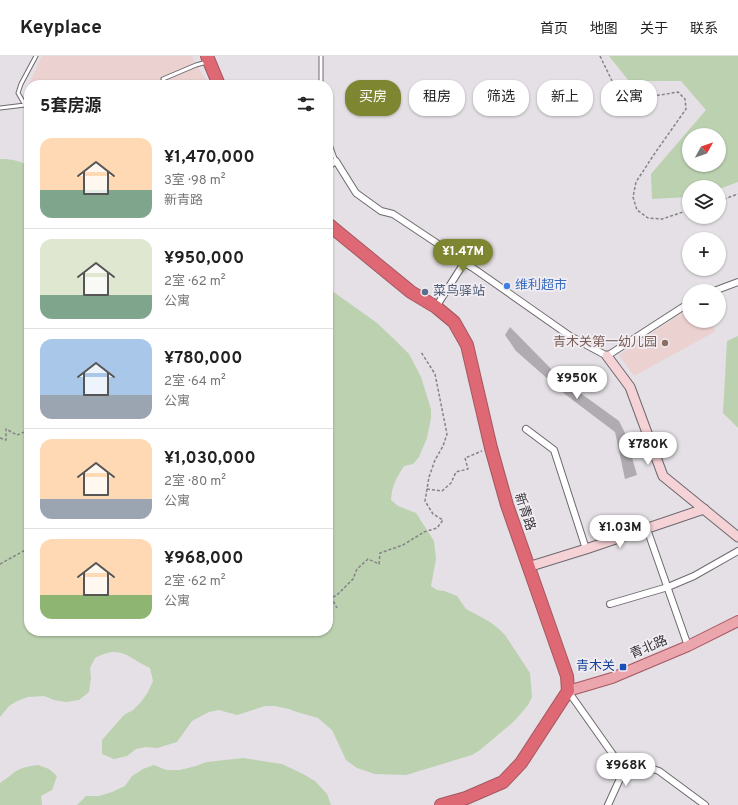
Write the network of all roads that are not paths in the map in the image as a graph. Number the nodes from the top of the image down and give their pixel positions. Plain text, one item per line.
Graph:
1 (36, 56) edge
2 (321, 56) edge
3 (208, 59) edge
4 (163, 79) dead end
5 (217, 80) edge
6 (321, 80) edge
7 (24, 103) edge
8 (24, 105) edge
9 (0, 108) edge
10 (333, 153) edge
11 (336, 161) junction
12 (333, 163) edge
13 (333, 228) edge
14 (464, 263) junction
15 (738, 282) edge
16 (726, 286) edge
17 (436, 306) junction
18 (682, 308) edge
19 (607, 356) junction
20 (526, 429) dead end
21 (704, 509) junction
22 (646, 529) junction
23 (738, 537) edge
24 (586, 549) junction
25 (738, 551) edge
26 (528, 567) junction
27 (668, 587) junction
28 (610, 604) dead end
29 (738, 621) edge
30 (688, 646) junction
31 (568, 691) junction
32 (628, 760) junction
33 (443, 805) edge
34 (608, 805) edge
35 (705, 805) edge

1 - 7 lane
2 - 6 lane
3 - 4 lane
3 - 5 highway
8 - 9 lane
10 - 11 lane
11 - 12 street
11 - 14 street
13 - 17 highway, 新青路
14 - 17 street
14 - 19 street
15 - 16 street
17 - 26 highway, 新青路
18 - 19 street
19 - 21 main road
20 - 24 street
21 - 22 main road
21 - 23 main road
22 - 24 main road
22 - 27 street
24 - 26 main road
25 - 27 street
26 - 31 highway, 新青路
27 - 28 street
27 - 30 street
29 - 30 main road, 青北路
30 - 31 main road, 青北路
31 - 32 street
31 - 33 highway
32 - 34 street
32 - 35 street

